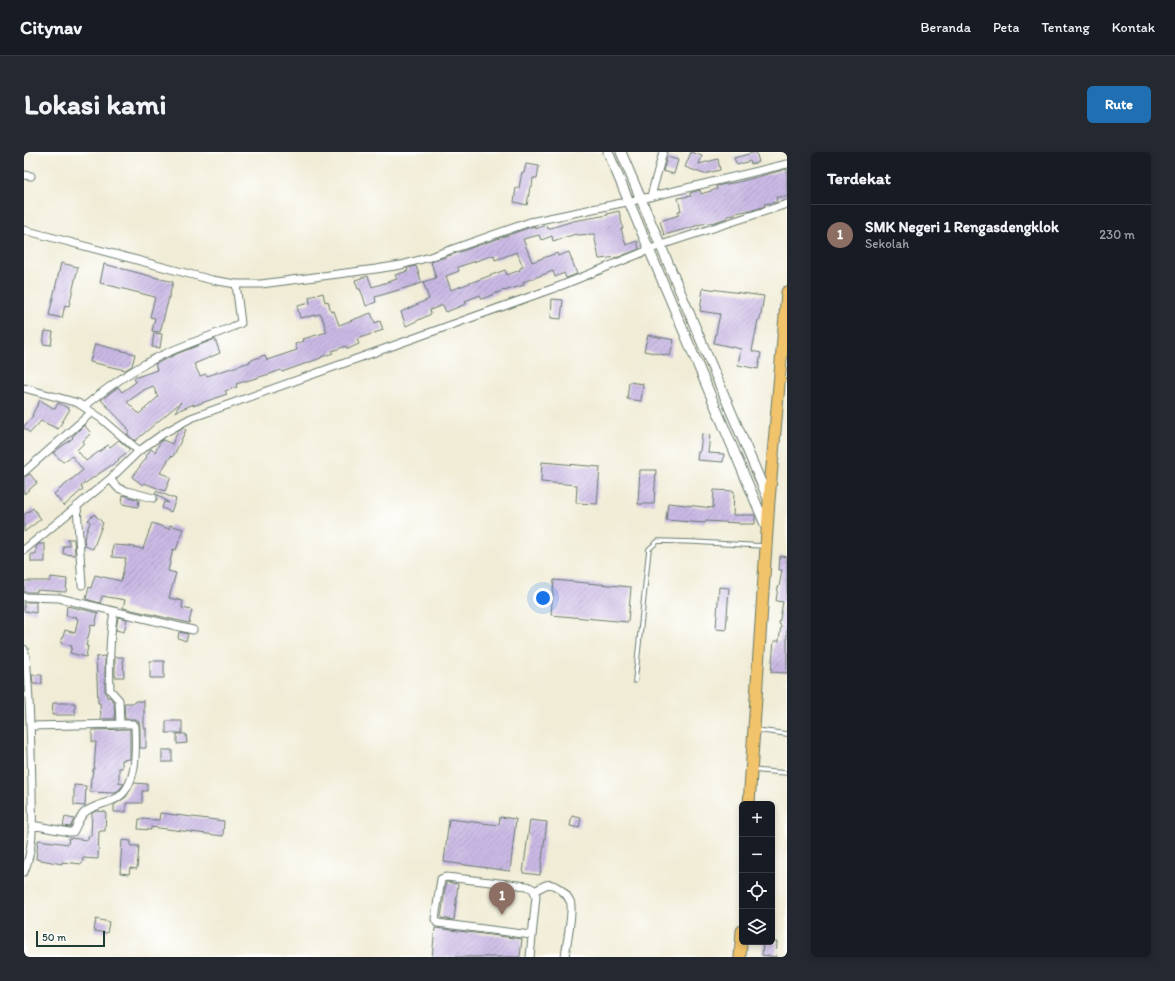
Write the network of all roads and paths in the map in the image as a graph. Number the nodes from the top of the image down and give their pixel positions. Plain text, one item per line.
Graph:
1 (608, 152) edge
2 (621, 152) edge
3 (663, 152) edge
4 (787, 164) edge
5 (651, 196) junction
6 (641, 199) junction
7 (628, 202) junction
8 (787, 204) edge
9 (24, 230) edge
10 (661, 245) junction
11 (649, 250) junction
12 (236, 284) junction
13 (787, 292) edge
14 (24, 388) edge
15 (85, 406) junction
16 (92, 412) junction
17 (140, 451) junction
18 (24, 472) edge
19 (110, 479) junction
20 (153, 498) dead end
21 (769, 501) junction
22 (77, 506) junction
23 (768, 532) junction
24 (767, 546) junction
25 (24, 550) edge
26 (82, 586) dead end
27 (24, 597) edge
28 (114, 611) junction
29 (193, 630) dead end
30 (24, 649) edge
31 (635, 682) dead end
32 (120, 724) junction
33 (31, 726) junction
34 (753, 729) junction
35 (787, 734) edge
36 (751, 770) junction
37 (787, 773) edge
38 (28, 797) edge
39 (749, 801) edge
40 (32, 825) junction
41 (24, 872) edge
42 (535, 890) junction
43 (531, 935) junction
44 (741, 945) edge
45 (530, 957) edge
46 (565, 957) edge
47 (740, 957) edge

1 - 7 street
2 - 6 street
3 - 5 street
4 - 5 street
5 - 6 street
6 - 7 street
6 - 10 street
7 - 11 street
7 - 12 street
8 - 10 street
9 - 12 street
10 - 11 street
10 - 21 street
11 - 17 street
11 - 23 street
12 - 15 street
13 - 21 main road
14 - 15 street
15 - 16 street
16 - 17 street
16 - 18 street
17 - 19 street
19 - 20 street
19 - 22 street
21 - 23 main road
22 - 25 street
22 - 26 street
23 - 24 main road
24 - 31 lane
24 - 34 main road
27 - 28 street
28 - 29 street
28 - 32 street
30 - 33 street
32 - 33 street
32 - 40 street
33 - 38 street
34 - 35 lane
34 - 36 main road
36 - 37 lane
36 - 39 main road
38 - 40 street
40 - 41 street
42 - 43 street
42 - 43 street
42 - 46 street
43 - 45 street
44 - 47 main road

